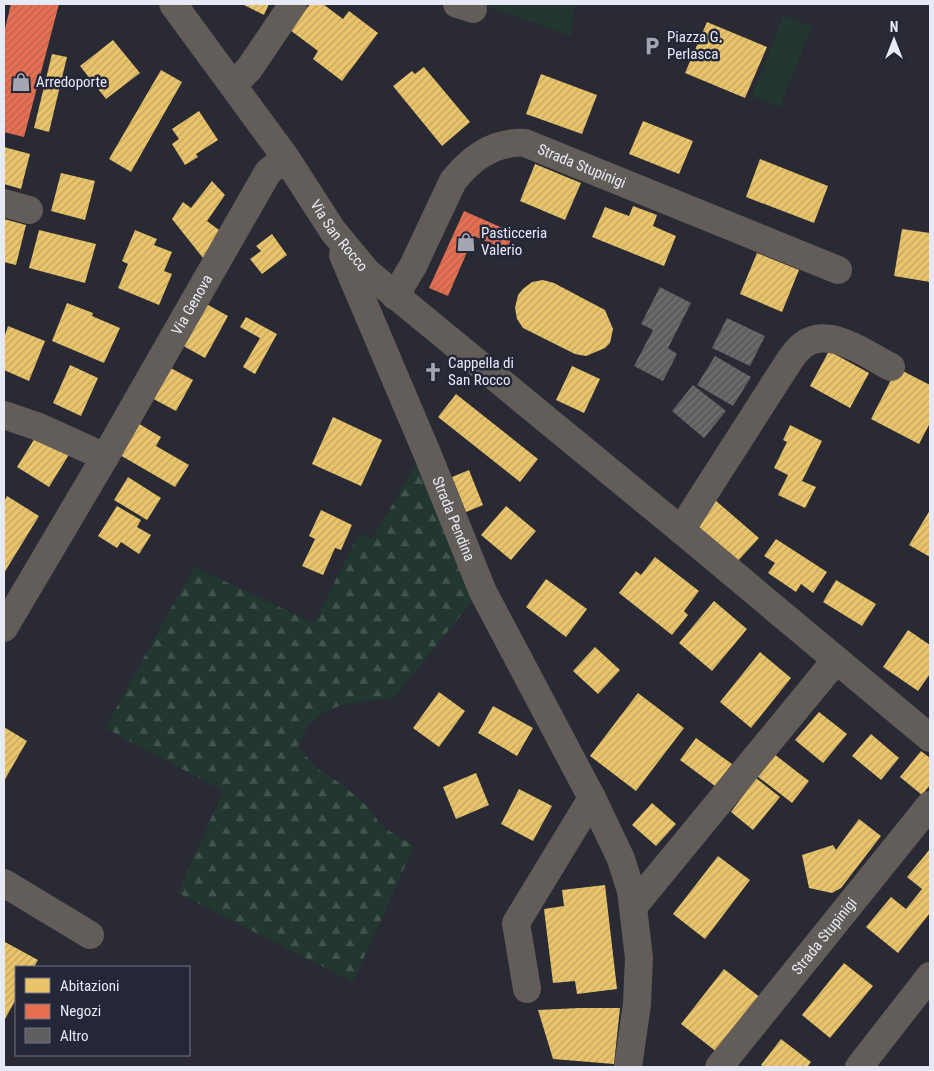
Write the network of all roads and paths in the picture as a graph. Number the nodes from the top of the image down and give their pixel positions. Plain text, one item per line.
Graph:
1 (173, 4) edge
2 (293, 4) edge
3 (233, 85) junction
4 (286, 158) junction
5 (333, 231) junction
6 (838, 270) dead end
7 (395, 296) junction
8 (891, 367) dead end
9 (4, 415) edge
10 (105, 457) junction
11 (681, 530) junction
12 (11, 600) edge
13 (4, 628) edge
14 (836, 660) junction
15 (930, 738) edge
16 (592, 798) junction
17 (930, 805) edge
18 (4, 883) edge
19 (633, 907) junction
20 (90, 935) dead end
21 (930, 976) edge
22 (527, 989) dead end
23 (628, 1067) edge
24 (719, 1067) edge
25 (858, 1067) edge

1 - 3 street, Via San Rocco
2 - 3 street
3 - 4 street, Via San Rocco
4 - 5 street, Via San Rocco
4 - 10 street, Via Genova
5 - 7 street, Via San Rocco
5 - 16 street, Strada Pendina
6 - 7 street, Strada Stupinigi
7 - 11 street, Via San Rocco
8 - 11 street
9 - 10 street
10 - 12 street, Via Genova
11 - 14 street
12 - 13 street, Via Genova
14 - 15 street
14 - 19 street
16 - 19 street, Strada Pendina
16 - 22 street
17 - 24 street, Strada Stupinigi
18 - 20 street
19 - 23 street, Strada Pendina
21 - 25 street

